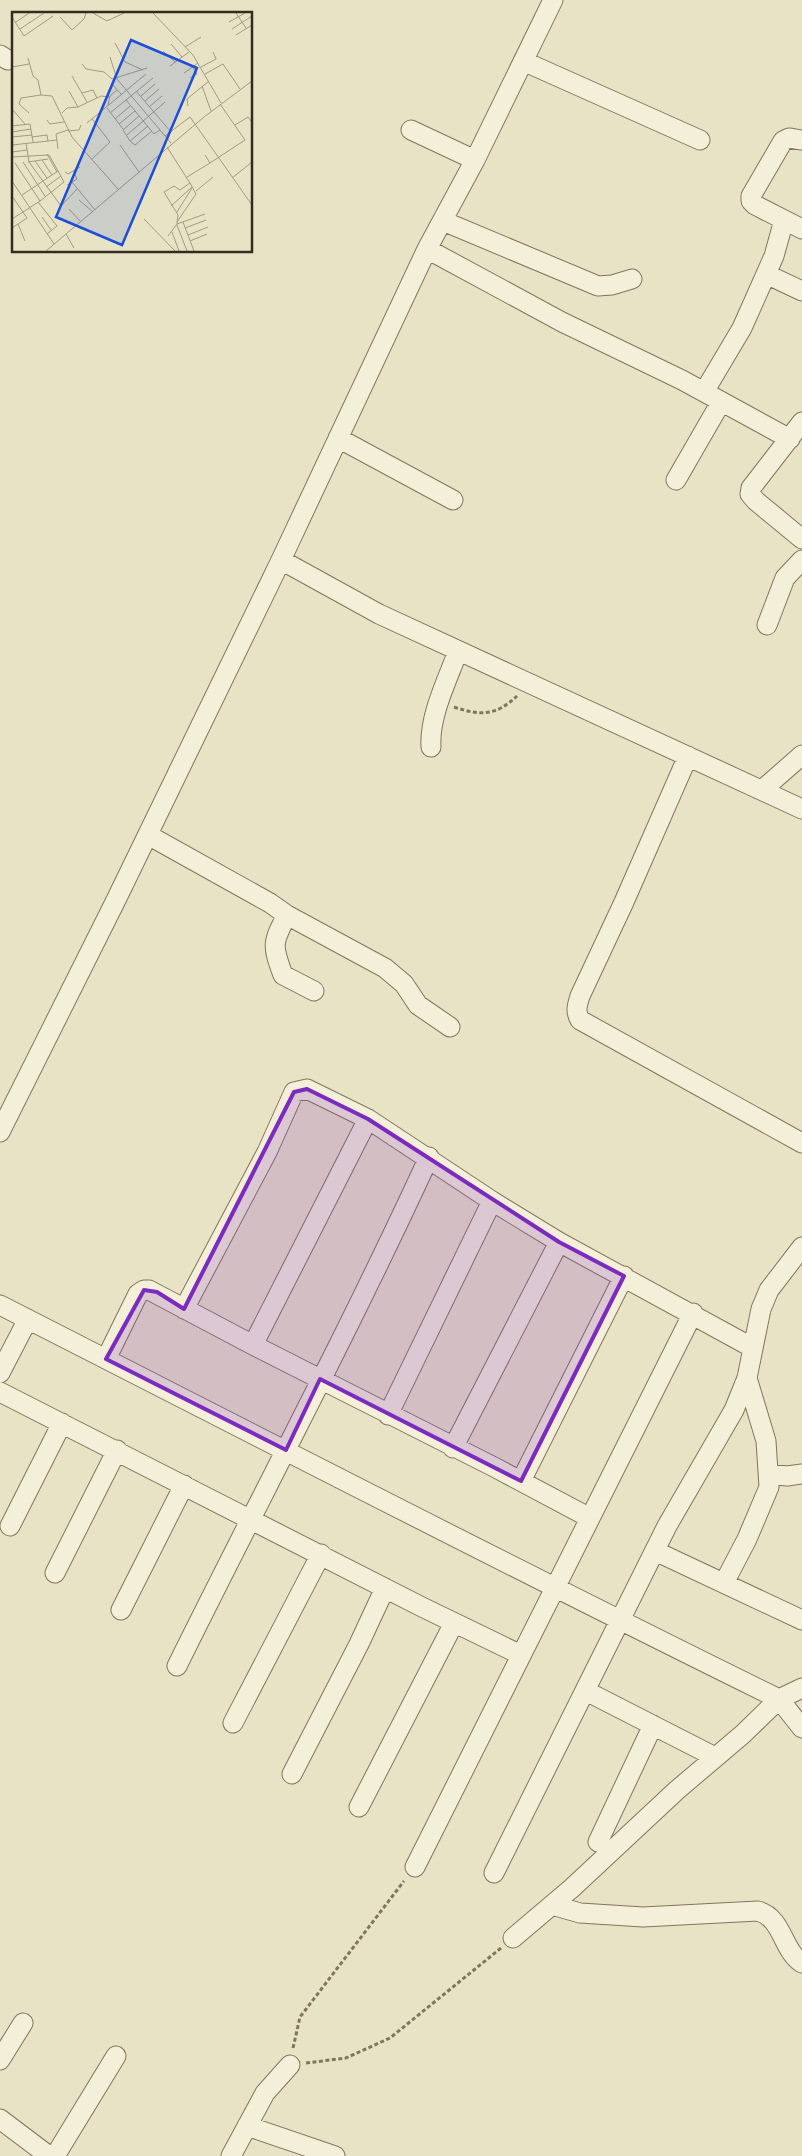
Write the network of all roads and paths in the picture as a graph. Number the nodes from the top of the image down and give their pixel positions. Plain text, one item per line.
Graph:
1 (553, 0) edge
2 (523, 61) junction
3 (411, 130) dead end
4 (700, 140) dead end
5 (802, 140) edge
6 (475, 160) junction
7 (784, 220) junction
8 (443, 221) junction
9 (802, 229) edge
10 (428, 249) junction
11 (766, 274) junction
12 (632, 279) dead end
13 (802, 291) edge
14 (704, 392) junction
15 (721, 402) junction
16 (802, 422) edge
17 (338, 438) junction
18 (790, 439) junction
19 (676, 480) dead end
20 (453, 500) dead end
21 (802, 540) edge
22 (282, 560) junction
23 (802, 560) edge
24 (767, 625) dead end
25 (458, 652) junction
26 (524, 683) junction
27 (440, 701) junction
28 (431, 747) dead end
29 (802, 755) edge
30 (688, 756) junction
31 (762, 790) junction
32 (802, 809) edge
33 (148, 835) junction
34 (287, 915) junction
35 (314, 991) dead end
36 (450, 1027) dead end
37 (368, 1119) junction
38 (0, 1132) edge
39 (802, 1144) edge
40 (429, 1157) junction
41 (492, 1201) junction
42 (559, 1242) junction
43 (802, 1247) edge
44 (624, 1276) junction
45 (0, 1305) edge
46 (184, 1309) junction
47 (693, 1314) junction
48 (28, 1319) junction
49 (252, 1346) junction
50 (753, 1348) junction
51 (106, 1359) junction
52 (0, 1374) edge
53 (747, 1378) junction
54 (320, 1379) junction
55 (0, 1392) edge
56 (388, 1415) junction
57 (62, 1423) junction
58 (454, 1448) junction
59 (117, 1450) junction
60 (286, 1450) junction
61 (770, 1474) junction
62 (802, 1474) edge
63 (521, 1481) junction
64 (184, 1485) junction
65 (590, 1518) junction
66 (250, 1519) junction
67 (10, 1526) dead end
68 (655, 1551) junction
69 (321, 1554) junction
70 (55, 1572) dead end
71 (724, 1583) junction
72 (385, 1588) junction
73 (555, 1588) junction
74 (120, 1610) dead end
75 (802, 1620) edge
76 (454, 1622) junction
77 (621, 1622) junction
78 (521, 1655) junction
79 (177, 1666) dead end
80 (802, 1688) edge
81 (586, 1691) junction
82 (779, 1699) junction
83 (233, 1723) dead end
84 (653, 1725) junction
85 (802, 1728) edge
86 (715, 1757) junction
87 (292, 1774) dead end
88 (359, 1807) dead end
89 (598, 1842) dead end
90 (415, 1867) joint
91 (494, 1873) dead end
92 (552, 1906) junction
93 (513, 1938) joint
94 (802, 1963) edge
95 (23, 2023) dead end
96 (116, 2056) dead end
97 (0, 2060) edge
98 (290, 2065) junction
99 (0, 2118) edge
100 (247, 2126) junction
101 (49, 2156) edge
102 (55, 2156) edge
103 (231, 2156) edge
104 (334, 2156) edge

1 - 2 street
2 - 4 street
2 - 6 street
3 - 6 street
5 - 7 street
6 - 8 street
7 - 9 street
7 - 11 street
8 - 10 street
8 - 12 street
10 - 14 street
10 - 17 street
11 - 13 street
11 - 14 street
14 - 15 street
15 - 18 street
15 - 19 street
16 - 18 street
17 - 20 street
17 - 22 street
18 - 21 street
22 - 25 street
22 - 33 street
23 - 24 street
25 - 26 street
25 - 27 street
26 - 27 path
26 - 30 street
27 - 28 street
29 - 31 street
30 - 31 street
30 - 39 street
31 - 32 street
33 - 34 street
33 - 38 street
34 - 35 street
34 - 36 street
37 - 40 street
37 - 46 street
37 - 49 street
40 - 41 street
40 - 54 street
41 - 42 street
41 - 56 street
42 - 44 street
42 - 58 street
43 - 50 street
44 - 47 street
44 - 63 street
45 - 48 street
46 - 49 street
46 - 51 street
47 - 50 street
47 - 65 street
48 - 51 street
48 - 52 street
49 - 54 street
50 - 53 street
51 - 60 street
53 - 61 street
53 - 68 street
54 - 56 street
54 - 60 street
55 - 57 street
56 - 58 street
57 - 59 street
57 - 67 street
58 - 63 street
59 - 64 street
59 - 70 street
60 - 66 street
60 - 73 street
61 - 62 street
61 - 71 street
63 - 65 street
64 - 66 street
64 - 74 street
65 - 73 street
66 - 69 street
66 - 79 street
68 - 71 street
68 - 77 street
69 - 72 street
69 - 83 street
71 - 75 street
72 - 76 street
72 - 87 street
73 - 77 street
73 - 78 street
76 - 78 street
76 - 88 street
77 - 81 street
77 - 82 street
78 - 90 street
80 - 82 street
81 - 84 street
81 - 91 street
82 - 85 street
82 - 86 street
84 - 86 street
84 - 89 street
86 - 92 street
90 - 98 path
92 - 93 street
92 - 94 street
93 - 98 path
95 - 97 street
96 - 102 street
98 - 100 street
99 - 101 street
100 - 103 street
100 - 104 street

